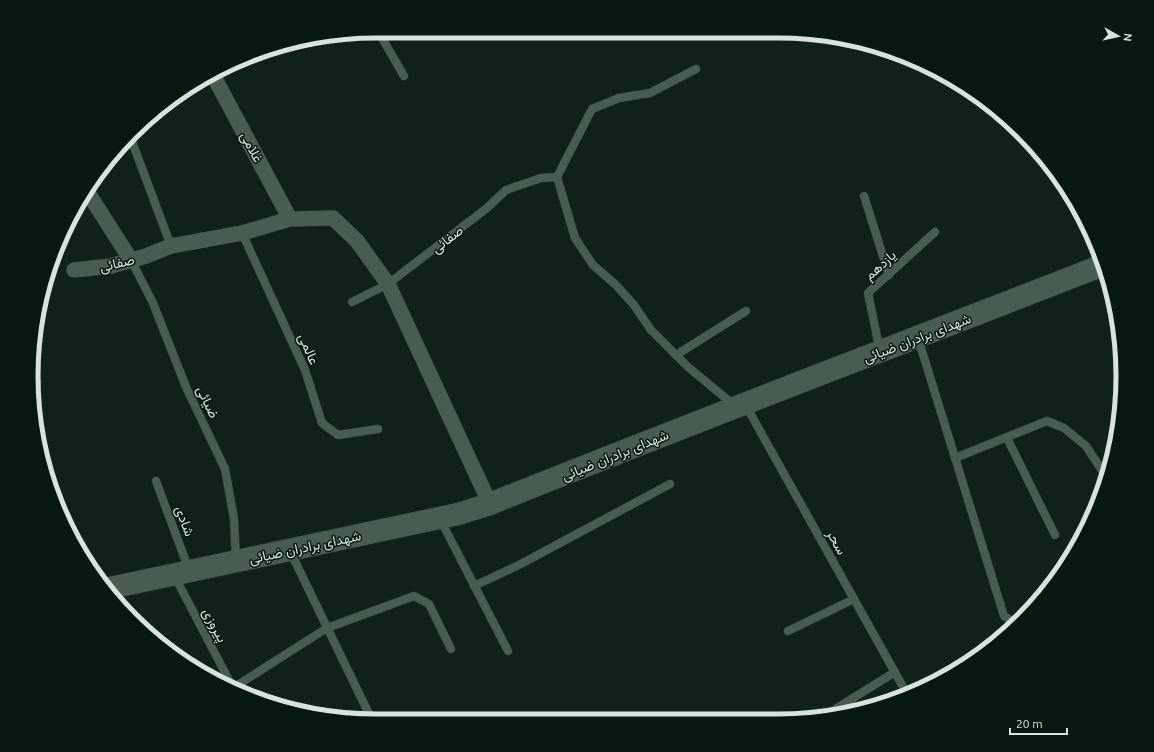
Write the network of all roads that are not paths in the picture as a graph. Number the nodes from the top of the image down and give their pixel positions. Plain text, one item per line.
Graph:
1 (382, 38) edge
2 (696, 69) dead end
3 (404, 76) dead end
4 (215, 79) edge
5 (132, 142) edge
6 (557, 177) junction
7 (90, 195) edge
8 (864, 196) dead end
9 (290, 218) junction
10 (935, 232) dead end
11 (242, 233) junction
12 (171, 246) junction
13 (132, 260) junction
14 (1098, 267) edge
15 (74, 270) dead end
16 (889, 275) junction
17 (388, 284) junction
18 (352, 302) dead end
19 (746, 311) dead end
20 (918, 338) junction
21 (880, 352) junction
22 (676, 355) junction
23 (741, 405) junction
24 (378, 428) dead end
25 (1007, 438) junction
26 (955, 458) junction
27 (1102, 470) edge
28 (156, 481) dead end
29 (670, 484) dead end
30 (490, 504) junction
31 (439, 518) junction
32 (1055, 535) dead end
33 (290, 550) junction
34 (236, 562) junction
35 (182, 573) junction
36 (474, 586) junction
37 (113, 587) edge
38 (854, 599) junction
39 (1011, 620) edge
40 (327, 628) junction
41 (788, 631) dead end
42 (451, 649) dead end
43 (508, 651) dead end
44 (894, 672) junction
45 (230, 680) edge
46 (239, 684) edge
47 (903, 689) edge
48 (835, 709) edge
49 (369, 714) edge

1 - 3 lane
2 - 6 lane
4 - 9 street, غلامی
5 - 12 lane
6 - 17 lane, صفائی
6 - 22 lane
7 - 13 street
8 - 16 lane
9 - 11 street, صفائی
9 - 17 street, صفائی
10 - 16 lane, یازدهم
11 - 12 street, صفائی
11 - 24 lane, عالمی
12 - 13 street, صفائی
13 - 15 street, صفائی
13 - 34 lane, ضیائی
14 - 20 main road, شهدای برادران ضیائی
16 - 21 lane, یازدهم
17 - 18 lane
17 - 30 street
19 - 22 lane
20 - 21 main road, شهدای برادران ضیائی
20 - 26 lane
21 - 23 main road, شهدای برادران ضیائی
22 - 23 lane
23 - 30 main road, شهدای برادران ضیائی
23 - 38 lane, سحر
25 - 26 lane
25 - 27 lane
25 - 32 lane
26 - 39 lane
28 - 35 lane, شادی
29 - 36 lane
30 - 31 main road, شهدای برادران ضیائی
31 - 33 main road, شهدای برادران ضیائی
31 - 36 lane
33 - 34 main road, شهدای برادران ضیائی
33 - 40 lane
34 - 35 main road, شهدای برادران ضیائی
35 - 37 main road, شهدای برادران ضیائی
35 - 45 lane, پیروزی
36 - 43 lane
38 - 41 lane
38 - 44 lane, سحر
40 - 42 lane
40 - 46 lane
40 - 49 lane
44 - 47 lane, سحر
44 - 48 lane

